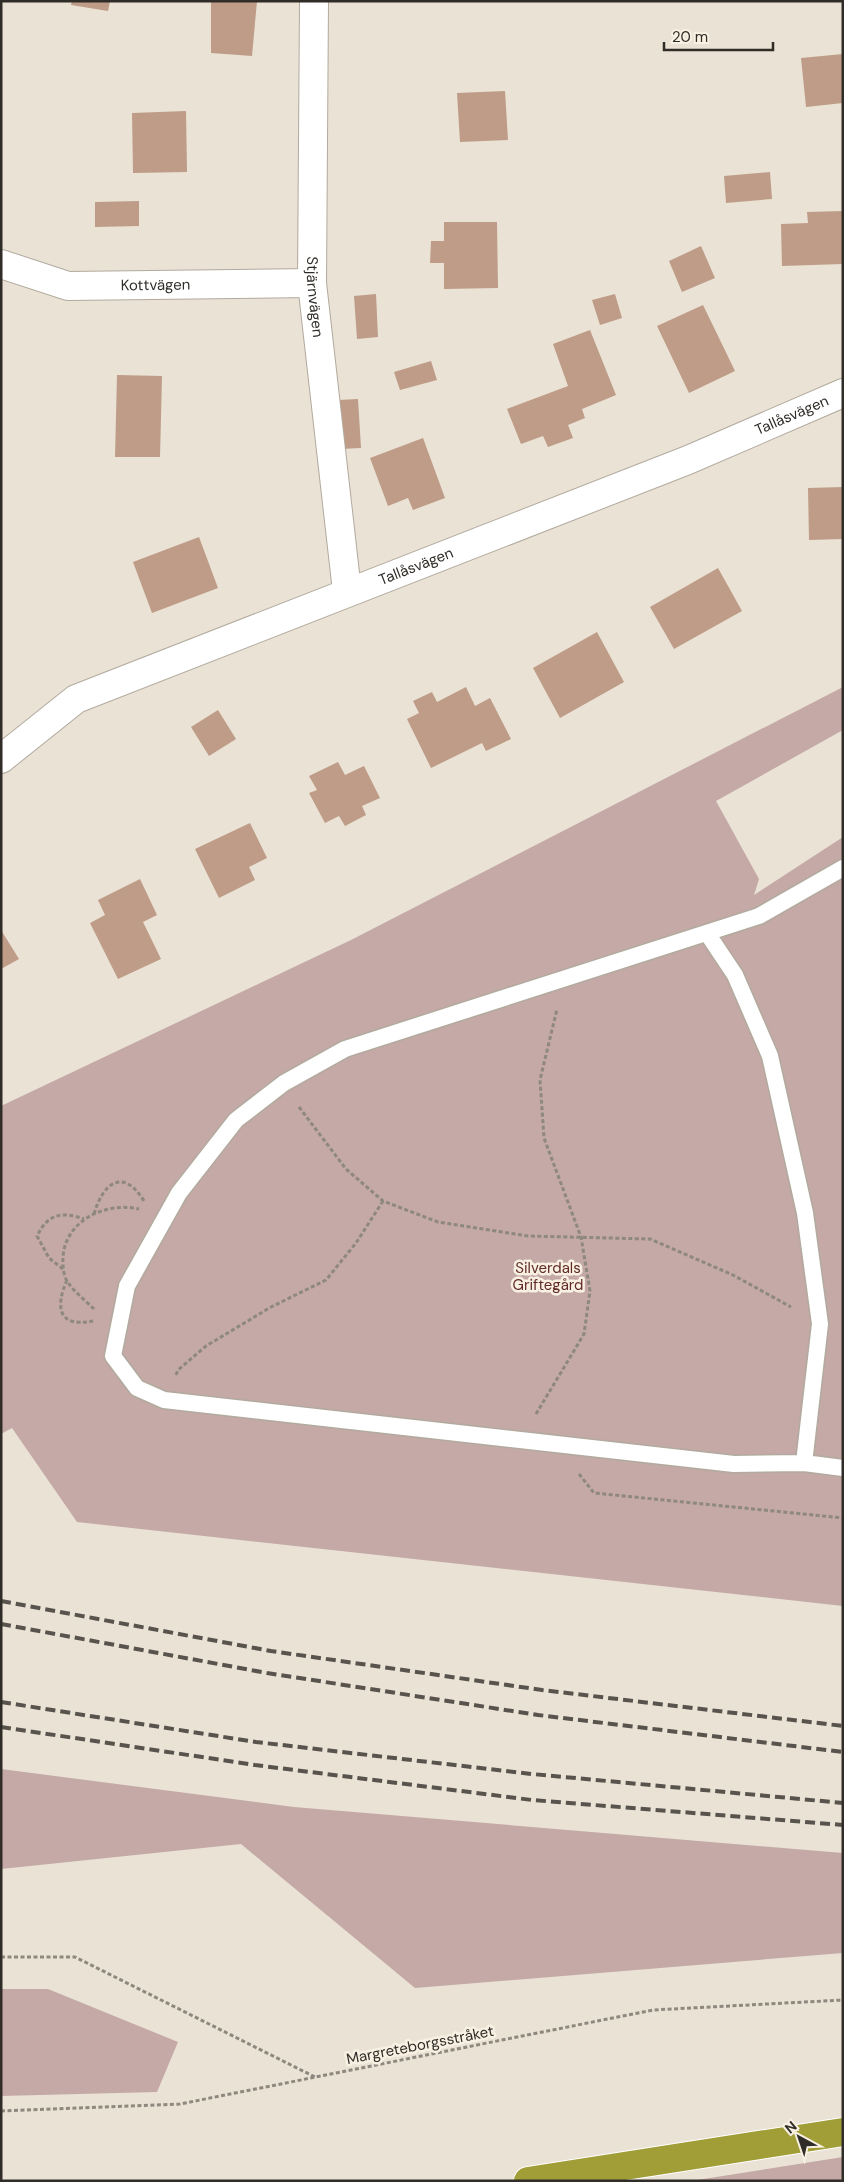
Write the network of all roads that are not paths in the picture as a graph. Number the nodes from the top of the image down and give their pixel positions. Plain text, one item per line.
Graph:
1 (314, 1) edge
2 (1, 264) edge
3 (312, 283) junction
4 (843, 393) edge
5 (347, 591) junction
6 (1, 759) edge
7 (843, 868) edge
8 (707, 933) junction
9 (804, 1464) junction
10 (843, 1468) edge
11 (843, 2132) edge
12 (528, 2181) edge

1 - 3 street, Stjärnvägen
2 - 3 street, Kottvägen
3 - 5 street, Stjärnvägen
4 - 5 street, Tallåsvägen
5 - 6 street, Tallåsvägen
7 - 8 lane
8 - 9 lane
8 - 9 lane
9 - 10 lane
11 - 12 highway

